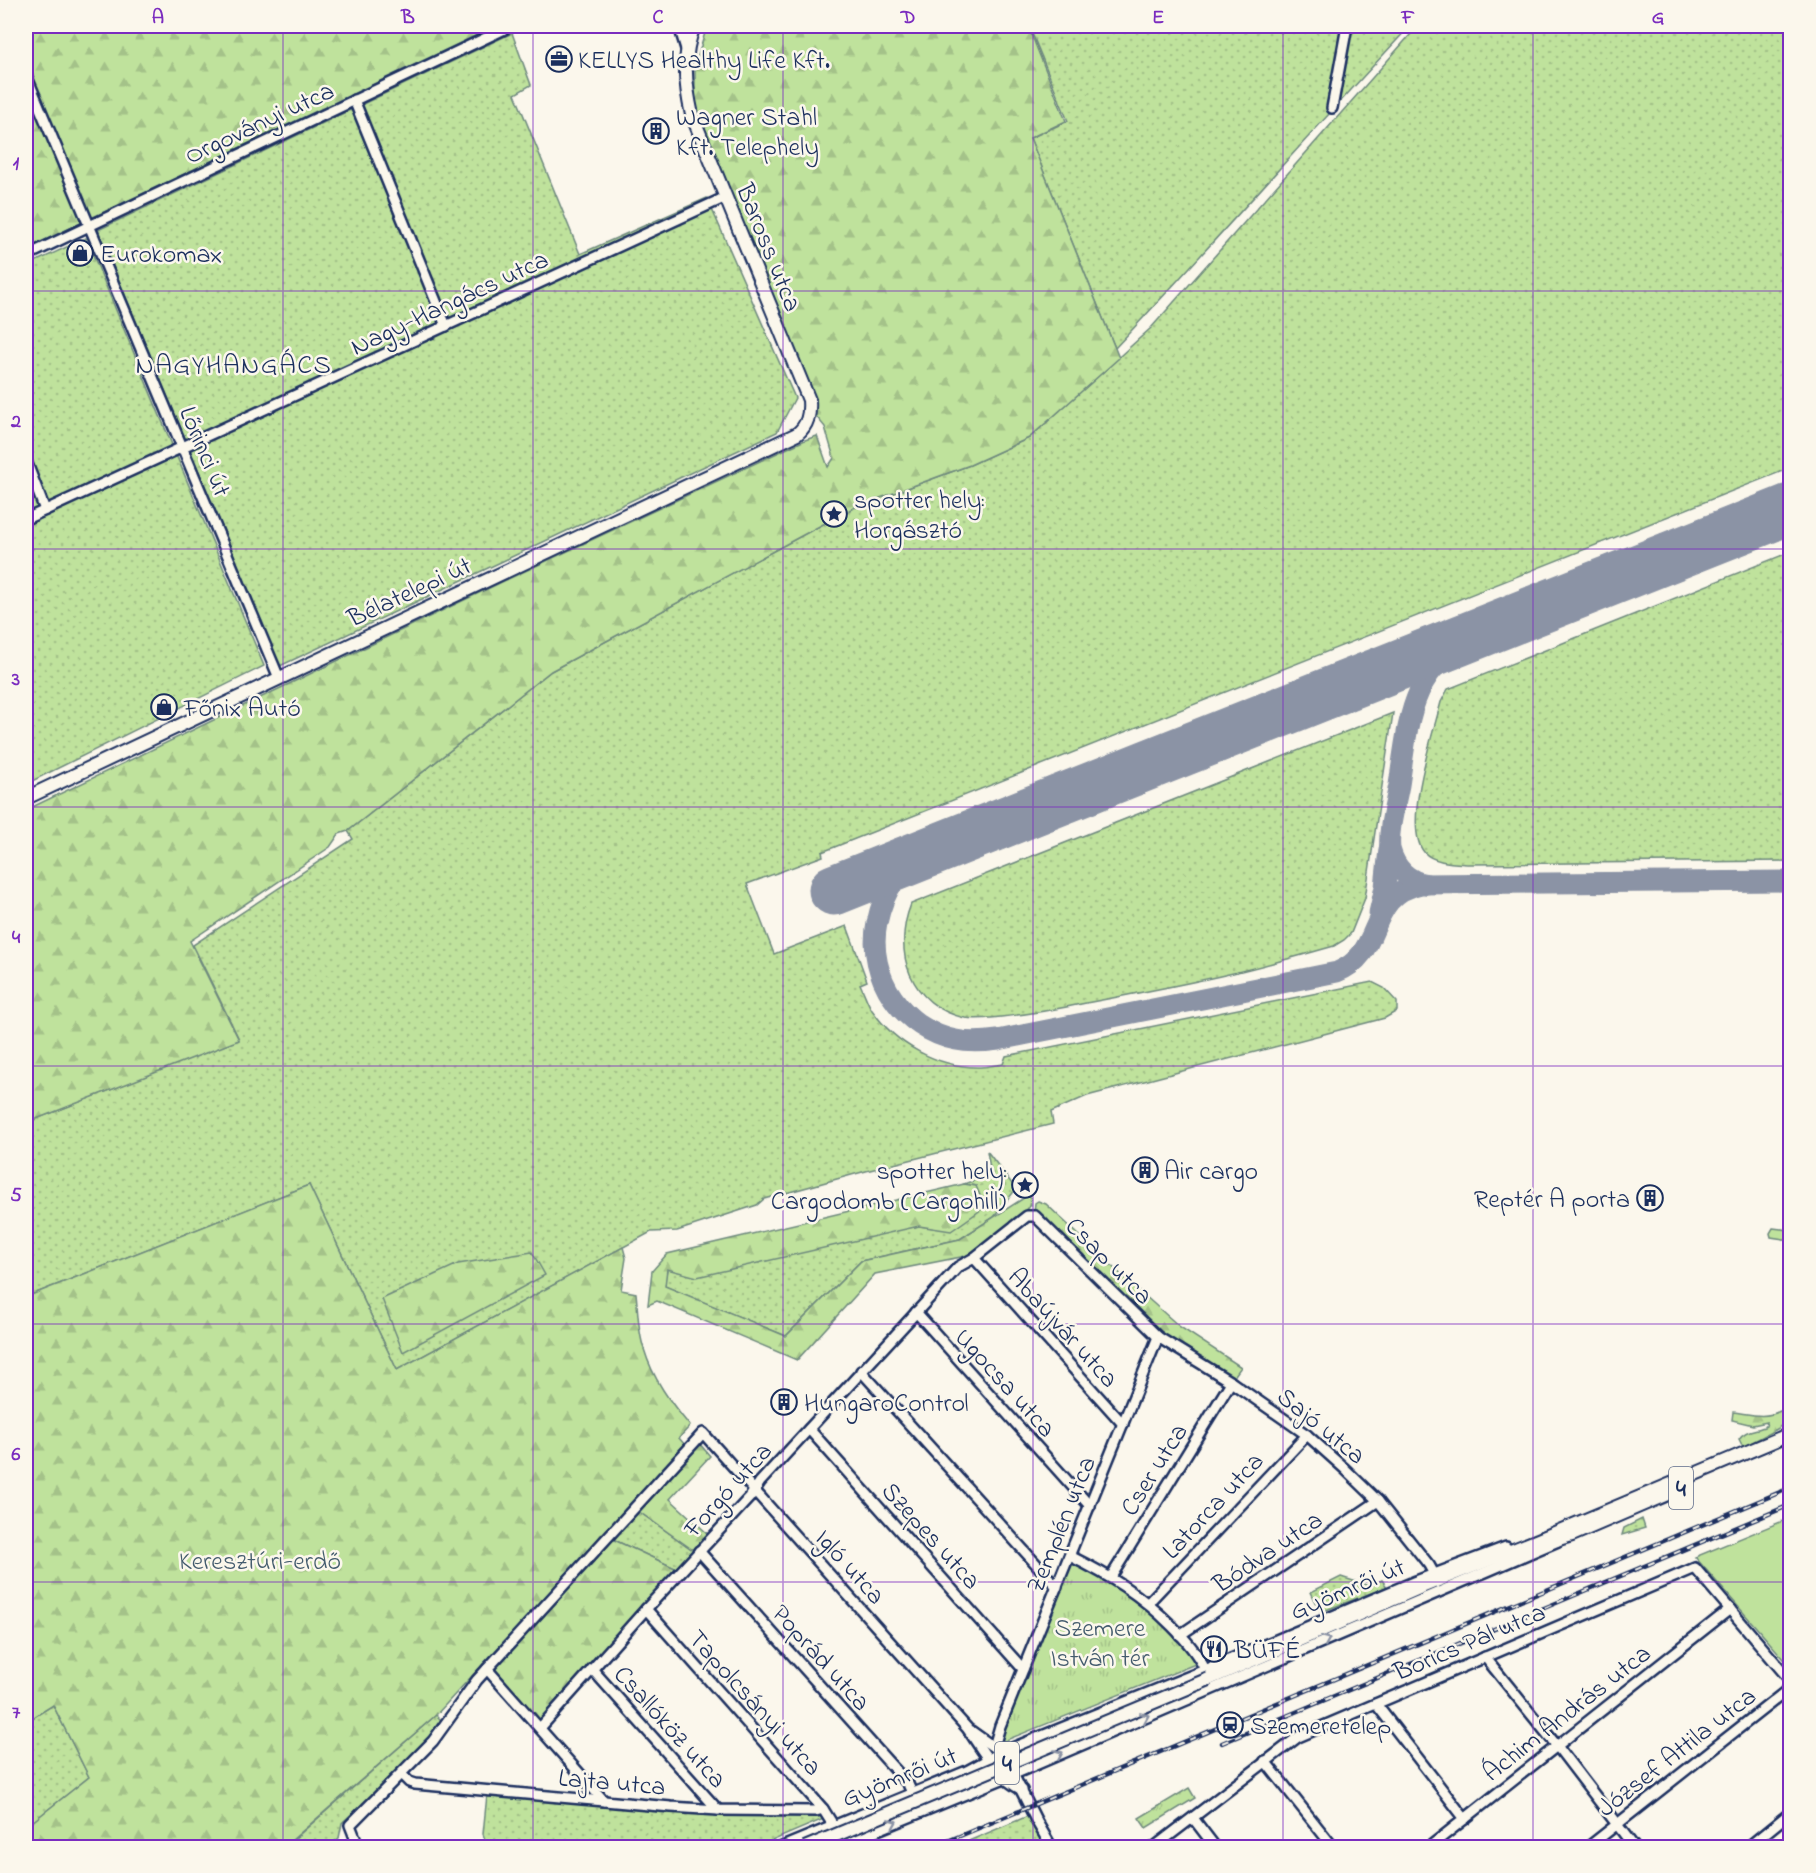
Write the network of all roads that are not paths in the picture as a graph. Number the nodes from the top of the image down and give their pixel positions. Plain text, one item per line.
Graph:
1 (511, 26) edge
2 (679, 26) edge
3 (694, 26) edge
4 (1347, 26) edge
5 (687, 54) junction
6 (26, 75) edge
7 (354, 100) junction
8 (1332, 108) dead end
9 (726, 197) junction
10 (88, 226) junction
11 (26, 256) edge
12 (446, 326) junction
13 (808, 421) joint
14 (182, 448) junction
15 (26, 461) edge
16 (45, 510) junction
17 (26, 519) edge
18 (279, 678) junction
19 (26, 798) edge
20 (1031, 1215) joint
21 (974, 1258) junction
22 (916, 1312) junction
23 (1158, 1337) junction
24 (861, 1371) junction
25 (1231, 1382) junction
26 (1123, 1424) junction
27 (1791, 1426) edge
28 (809, 1429) junction
29 (1791, 1434) edge
30 (1307, 1435) junction
31 (1774, 1441) junction
32 (1791, 1442) edge
33 (754, 1491) junction
34 (1378, 1501) junction
35 (1090, 1506) junction
36 (1570, 1531) junction
37 (699, 1551) junction
38 (1070, 1556) junction
39 (1434, 1574) junction
40 (1111, 1577) junction
41 (1056, 1587) junction
42 (1148, 1603) junction
43 (646, 1609) junction
44 (1730, 1609) junction
45 (1180, 1635) junction
46 (1485, 1656) junction
47 (487, 1669) junction
48 (592, 1669) junction
49 (1023, 1669) junction
50 (1207, 1674) junction
51 (1791, 1680) edge
52 (1791, 1688) edge
53 (1376, 1704) junction
54 (1000, 1726) junction
55 (540, 1728) junction
56 (982, 1743) junction
57 (1557, 1746) junction
58 (999, 1751) junction
59 (989, 1760) junction
60 (1265, 1761) junction
61 (1027, 1768) junction
62 (401, 1774) junction
63 (1014, 1774) junction
64 (1003, 1778) junction
65 (979, 1788) junction
66 (1017, 1788) junction
67 (912, 1793) junction
68 (604, 1802) junction
69 (823, 1809) junction
70 (718, 1810) junction
71 (1791, 1813) edge
72 (1192, 1818) junction
73 (1465, 1819) junction
74 (1617, 1824) junction
75 (833, 1825) junction
76 (359, 1848) edge
77 (780, 1848) edge
78 (806, 1848) edge
79 (834, 1848) edge
80 (1052, 1848) edge
81 (1153, 1848) edge
82 (1216, 1848) edge
83 (1334, 1848) edge
84 (1428, 1848) edge
85 (1587, 1848) edge
86 (1635, 1848) edge
87 (1747, 1848) edge

1 - 7 street, Orgoványi utca
2 - 5 street, Baross utca
3 - 5 main road, Baross utca
4 - 8 street
5 - 9 main road, Baross utca
6 - 10 street, Lőrinci út
7 - 10 street, Orgoványi utca
7 - 12 street
9 - 12 street, Nagy-Hangács utca
9 - 13 main road, Baross utca
10 - 11 street, Orgoványi utca
10 - 14 street, Lőrinci út
12 - 14 street, Nagy-Hangács utca
13 - 18 main road, Bélatelepi út
14 - 16 street, Nagy-Hangács utca
14 - 18 street, Lőrinci út
15 - 16 street
16 - 17 street, Nagy-Hangács utca
18 - 19 main road, Bélatelepi út
20 - 21 street, Forgó utca
20 - 23 street, Csap utca
21 - 22 street, Forgó utca
21 - 26 street, Abaújvár utca
22 - 24 street, Forgó utca
22 - 35 street, Ugocsa utca
23 - 25 street, Sajó utca
23 - 26 street, Zemplén utca
24 - 28 street, Forgó utca
24 - 41 street
25 - 30 street, Sajó utca
25 - 40 street, Cser utca
26 - 35 street, Zemplén utca
27 - 31 street
28 - 33 street, Forgó utca
28 - 49 street, Szepes utca
29 - 31 main road, 4
30 - 34 street, Sajó utca
30 - 42 street, Latorca utca
31 - 36 main road, 4
32 - 36 main road, 4
33 - 37 street, Forgó utca
33 - 47 street, Igló utca
33 - 56 street, Igló utca
34 - 39 street, Sajó utca
34 - 45 street, Bódva utca
35 - 38 street, Zemplén utca
36 - 39 street, Gyömrői út
36 - 50 main road, 4
61 -> 36 street, Gyömrői út
37 - 43 street, Forgó utca
37 - 67 street, Poprád utca
38 - 40 street
38 - 41 street, Zemplén utca
39 - 50 street, Gyömrői út
40 - 42 street
41 - 49 street, Zemplén utca
42 - 45 street
43 - 48 street, Forgó utca
43 - 69 street, Tapolcsányi utca
44 - 46 street, Borics Pál utca
44 - 51 street
44 - 57 street, Áchim András utca
45 - 50 street
46 - 53 street, Borics Pál utca
46 - 57 street
47 - 55 street
47 - 62 street
48 - 55 street, Forgó utca
48 - 70 street, Csallóköz utca
49 - 54 street, Zemplén utca
50 - 58 street, Gyömrői út
50 - 78 main road, 4, bridge
52 - 74 street, József Attila utca
53 - 60 street, Borics Pál utca
53 - 73 street
54 - 56 street, Zemplén utca
54 - 58 street, Zemplén utca
55 - 68 street
56 - 58 street, Igló utca
56 - 59 street, Igló utca
57 - 73 street, Áchim András utca
57 - 74 street
58 - 59 street, Gyömrői út
58 - 63 street, Igló utca
59 - 64 street, Igló utca
59 - 67 street, Gyömrői út
60 - 72 street, Borics Pál utca
60 - 83 street
61 - 63 street, Gyömrői út
61 - 66 street
62 - 68 street, Lajta utca
62 - 76 street
63 - 64 street, Gyömrői út
63 - 66 street, Igló utca
64 - 65 street, Gyömrői út
64 - 66 street, Igló utca
65 - 66 street
79 -> 65 street, Gyömrői út
66 - 80 street, Igló utca
67 - 75 street, Gyömrői út
68 - 70 street, Lajta utca
69 - 70 street, Lajta utca
69 - 75 street, Tapolcsányi utca
71 - 87 street
72 - 81 street, Borics Pál utca
72 - 82 street
73 - 84 street, Áchim András utca
74 - 85 street, József Attila utca
74 - 86 street
75 - 77 street, Gyömrői út

